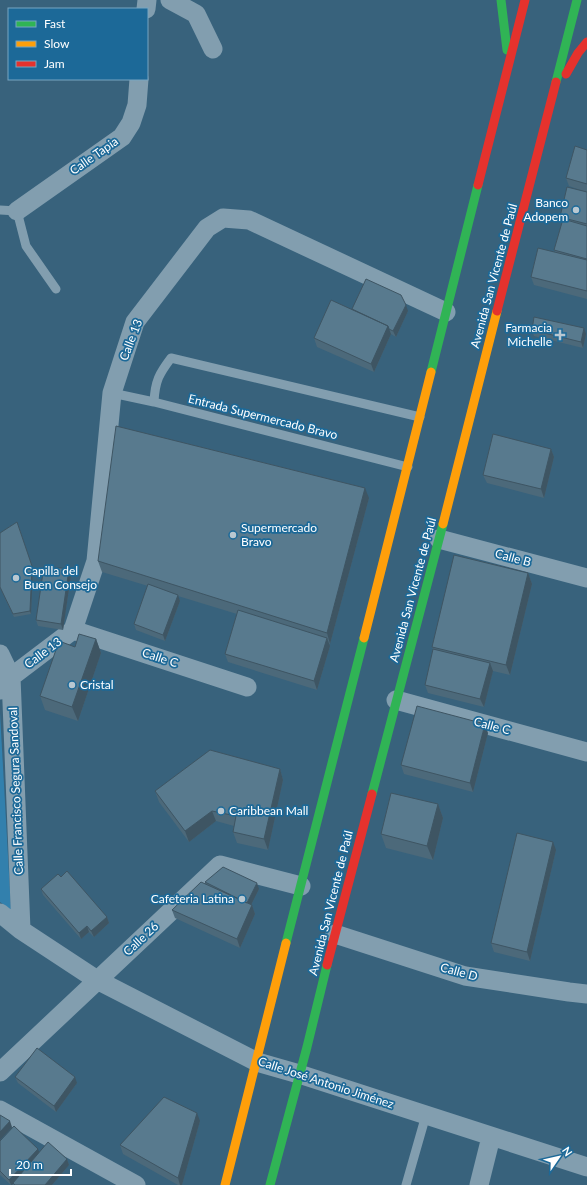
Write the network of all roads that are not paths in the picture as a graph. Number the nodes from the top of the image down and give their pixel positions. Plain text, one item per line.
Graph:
1 (170, 0) edge
2 (501, 0) edge
3 (525, 0) edge
4 (577, 0) edge
5 (587, 42) edge
6 (213, 49) dead end
7 (508, 67) junction
8 (139, 80) edge
9 (552, 98) junction
10 (8, 211) edge
11 (56, 289) dead end
12 (446, 312) junction
13 (112, 393) junction
14 (154, 402) junction
15 (420, 417) junction
16 (408, 467) junction
17 (439, 539) junction
18 (587, 578) edge
19 (73, 630) junction
20 (0, 654) edge
21 (5, 683) edge
22 (247, 686) dead end
23 (396, 700) junction
24 (587, 752) edge
25 (301, 886) junction
26 (0, 913) edge
27 (22, 930) junction
28 (335, 934) junction
29 (97, 980) junction
30 (587, 994) edge
31 (257, 1062) junction
32 (0, 1072) edge
33 (299, 1074) junction
34 (0, 1110) edge
35 (426, 1115) junction
36 (491, 1137) junction
37 (587, 1167) edge
38 (136, 1185) edge
39 (225, 1185) edge
40 (270, 1185) edge
41 (406, 1185) edge
42 (479, 1185) edge

1 - 6 street
2 - 7 main road
3 - 7 main road
4 - 9 main road, Avenida San Vicente de Paúl
5 - 9 main road
7 - 12 main road
8 - 10 street, Calle Tapia
9 - 17 main road, Avenida San Vicente de Paúl
10 - 11 lane
12 - 13 street, Calle 13
12 - 15 main road
13 - 14 lane, Entrada Supermercado Bravo
13 - 19 street, Calle 13
14 - 15 lane
14 - 16 lane, Entrada Supermercado Bravo
15 - 16 main road
16 - 25 main road
17 - 18 street, Calle B
17 - 23 main road, Avenida San Vicente de Paúl
19 - 21 street, Calle 13
19 - 22 street, Calle C
20 - 21 street, Calle Francisco Segura Sandoval
21 - 27 street, Calle Francisco Segura Sandoval
23 - 24 street, Calle C
23 - 28 main road, Avenida San Vicente de Paúl
25 - 29 street, Calle 26
25 - 31 main road
26 - 27 street, Calle José Antonio Jiménez
27 - 29 street, Calle José Antonio Jiménez
28 - 30 street, Calle D
28 - 33 main road, Avenida San Vicente de Paúl
29 - 31 street, Calle José Antonio Jiménez
29 - 32 street, Calle 26
31 - 33 street, Calle José Antonio Jiménez
31 - 39 main road
33 - 35 street, Calle José Antonio Jiménez
33 - 40 main road, Avenida San Vicente de Paúl
34 - 38 street
35 - 36 street, Calle José Antonio Jiménez
35 - 41 lane
36 - 37 street, Calle José Antonio Jiménez
36 - 42 street

